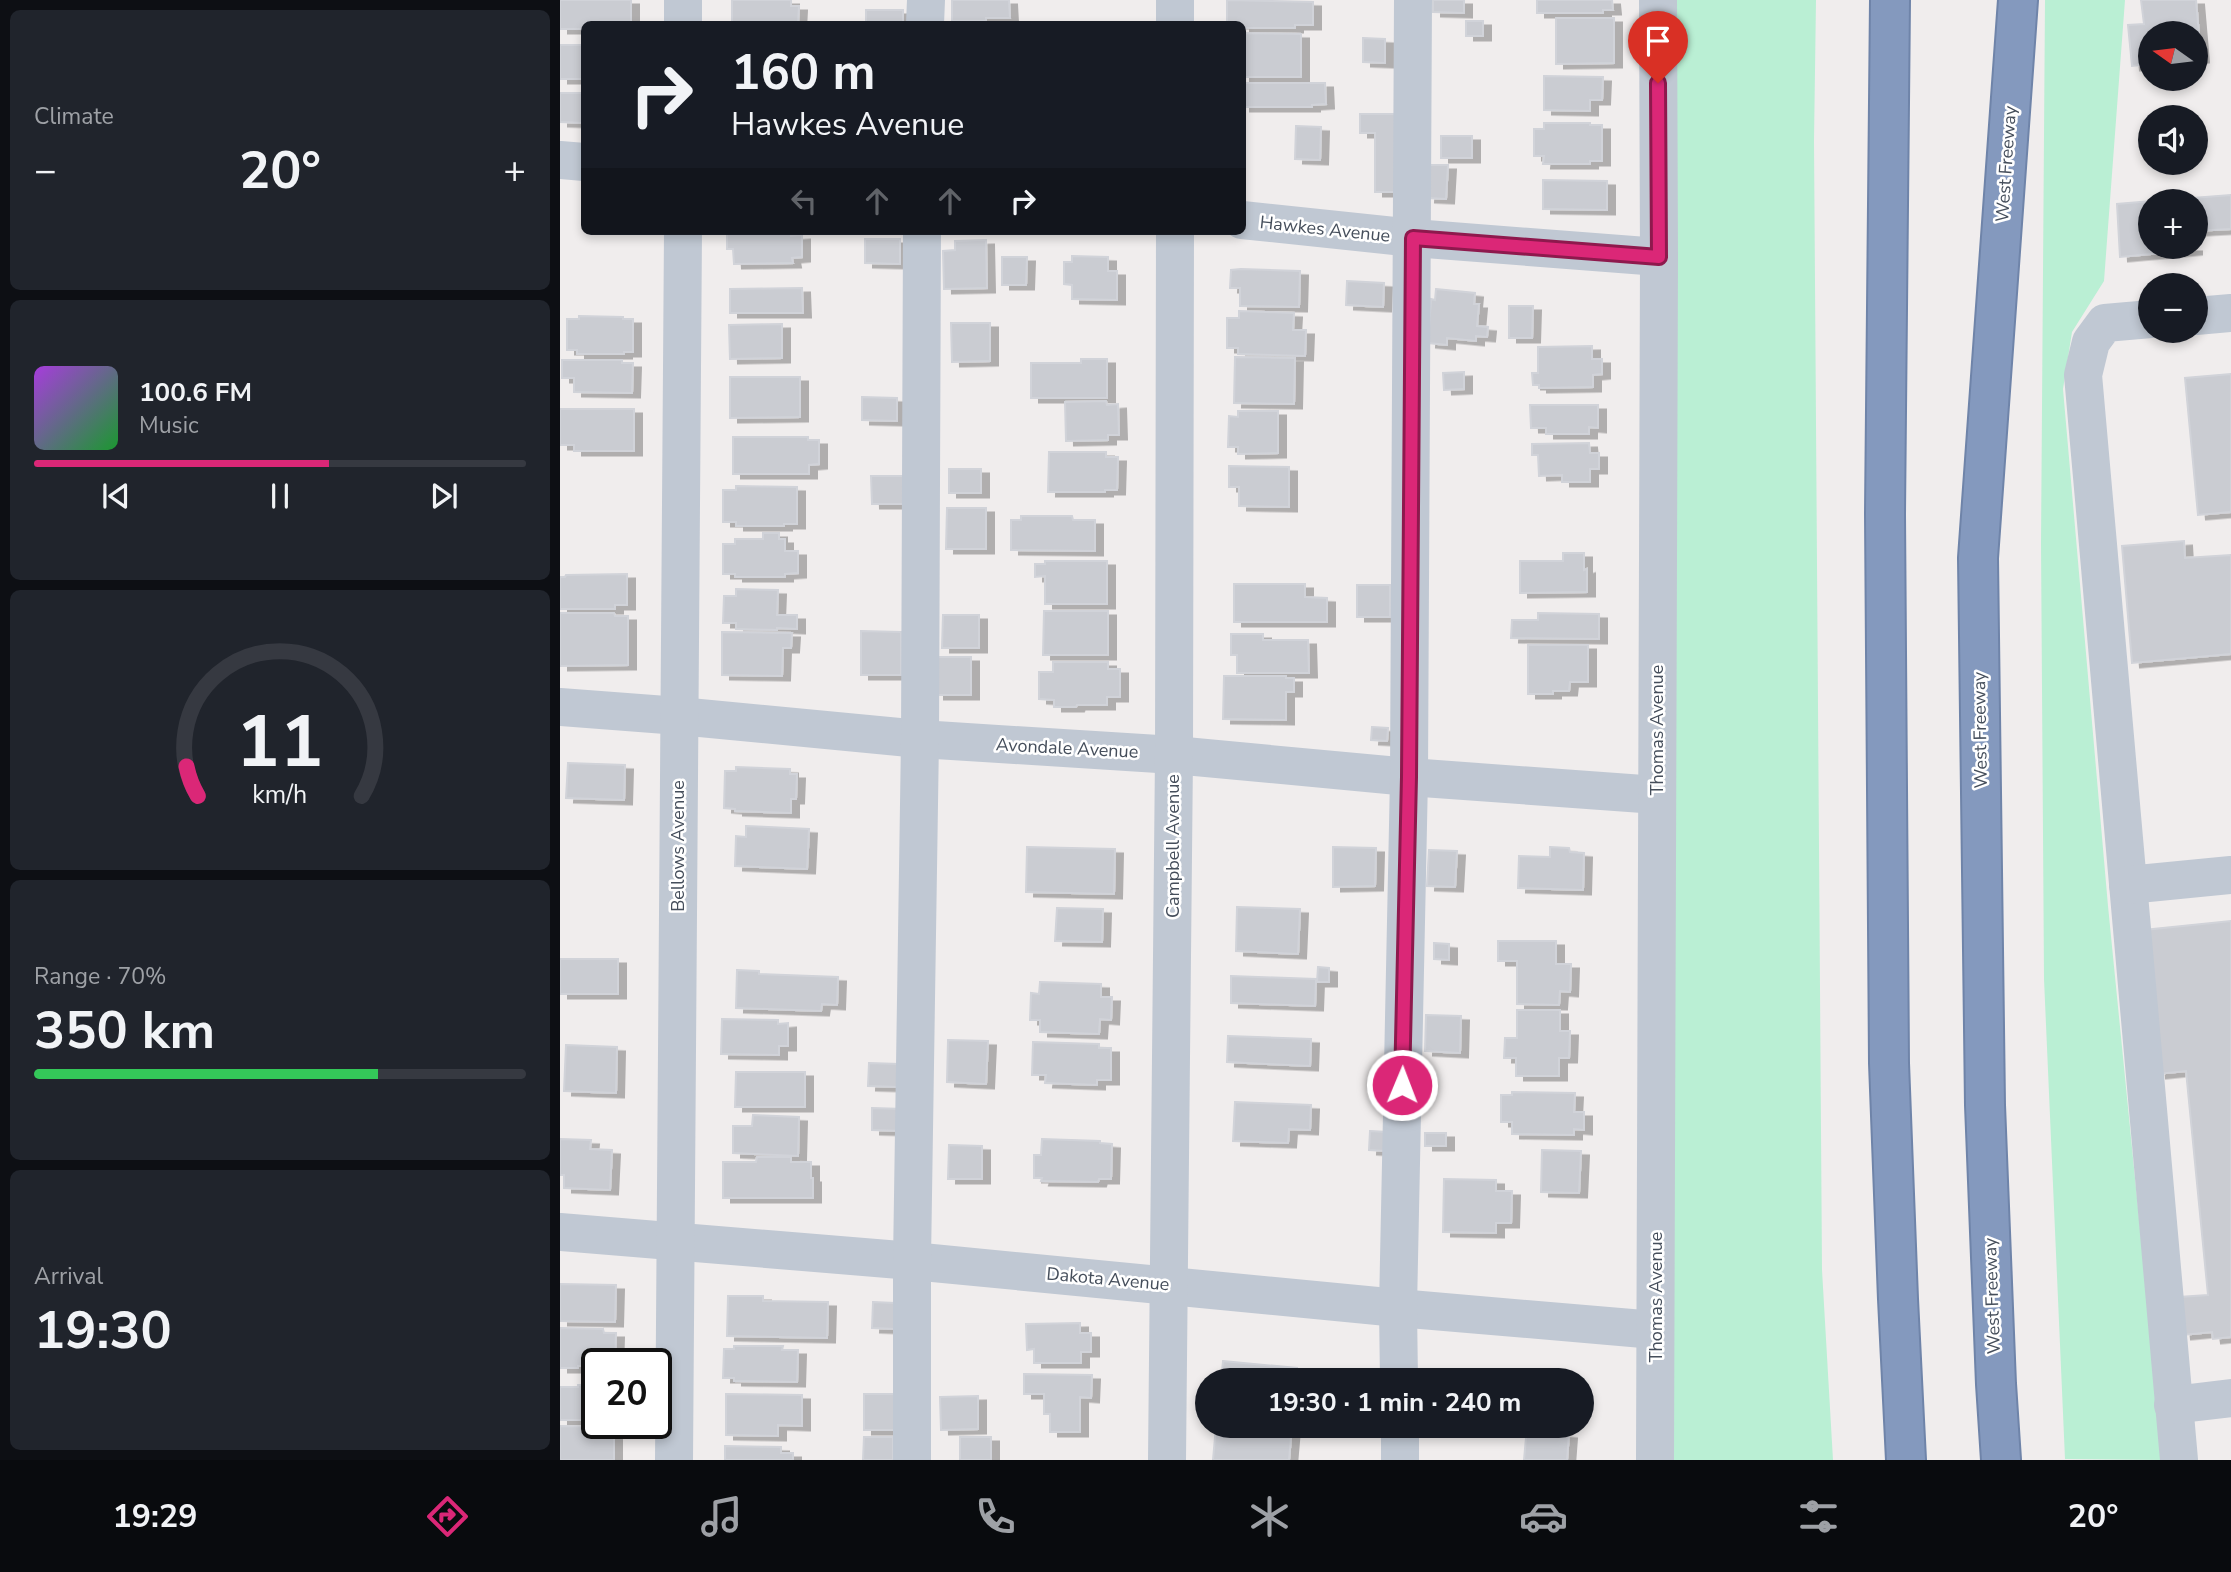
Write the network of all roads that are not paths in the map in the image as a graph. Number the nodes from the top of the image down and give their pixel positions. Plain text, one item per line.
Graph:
1 (683, 0) edge
2 (926, 0) edge
3 (1175, 0) edge
4 (1413, 0) edge
5 (1658, 0) edge
6 (1890, 0) edge
7 (2018, 0) edge
8 (683, 21) edge
9 (925, 21) edge
10 (1175, 21) edge
11 (560, 160) edge
12 (581, 162) edge
13 (1246, 220) edge
14 (682, 235) edge
15 (922, 235) edge
16 (1175, 235) edge
17 (1413, 238) junction
18 (1659, 257) junction
19 (2231, 313) edge
20 (2208, 315) edge
21 (2138, 320) edge
22 (560, 707) edge
23 (679, 716) junction
24 (920, 740) junction
25 (1174, 755) junction
26 (1409, 777) junction
27 (1657, 795) junction
28 (2231, 875) edge
29 (2128, 885) junction
30 (560, 1232) edge
31 (676, 1242) junction
32 (912, 1261) junction
33 (1170, 1285) junction
34 (1398, 1308) junction
35 (1655, 1331) junction
36 (1399, 1368) edge
37 (2231, 1398) edge
38 (2173, 1405) junction
39 (1400, 1438) edge
40 (674, 1460) edge
41 (912, 1460) edge
42 (1167, 1460) edge
43 (1400, 1460) edge
44 (1655, 1460) edge
45 (1906, 1460) edge
46 (2001, 1460) edge
47 (2179, 1460) edge

1 - 8 street
2 - 9 street
3 - 10 street
4 - 17 street
5 - 18 street, Thomas Avenue
6 - 45 highway
7 - 46 highway, West Freeway
11 - 12 street
13 - 17 street, Hawkes Avenue
14 - 23 street, Bellows Avenue
15 - 24 street
16 - 25 street, Campbell Avenue
17 - 18 street, Hawkes Avenue
17 - 26 street
18 - 27 street, Thomas Avenue
19 - 20 street
21 - 29 street
22 - 23 street, Avondale Avenue
23 - 24 street, Avondale Avenue
23 - 31 street, Bellows Avenue
24 - 25 street, Avondale Avenue
24 - 32 street
25 - 26 street, Avondale Avenue
25 - 33 street, Campbell Avenue
26 - 27 street, Avondale Avenue
26 - 34 street
27 - 35 street, Thomas Avenue
28 - 29 street
29 - 38 street
30 - 31 street, Dakota Avenue
31 - 32 street, Dakota Avenue
31 - 40 street, Bellows Avenue
32 - 33 street, Dakota Avenue
32 - 41 street
33 - 34 street, Dakota Avenue
33 - 42 street, Campbell Avenue
34 - 35 street, Dakota Avenue
34 - 36 street
35 - 44 street, Thomas Avenue
37 - 38 street
38 - 47 street
39 - 43 street

